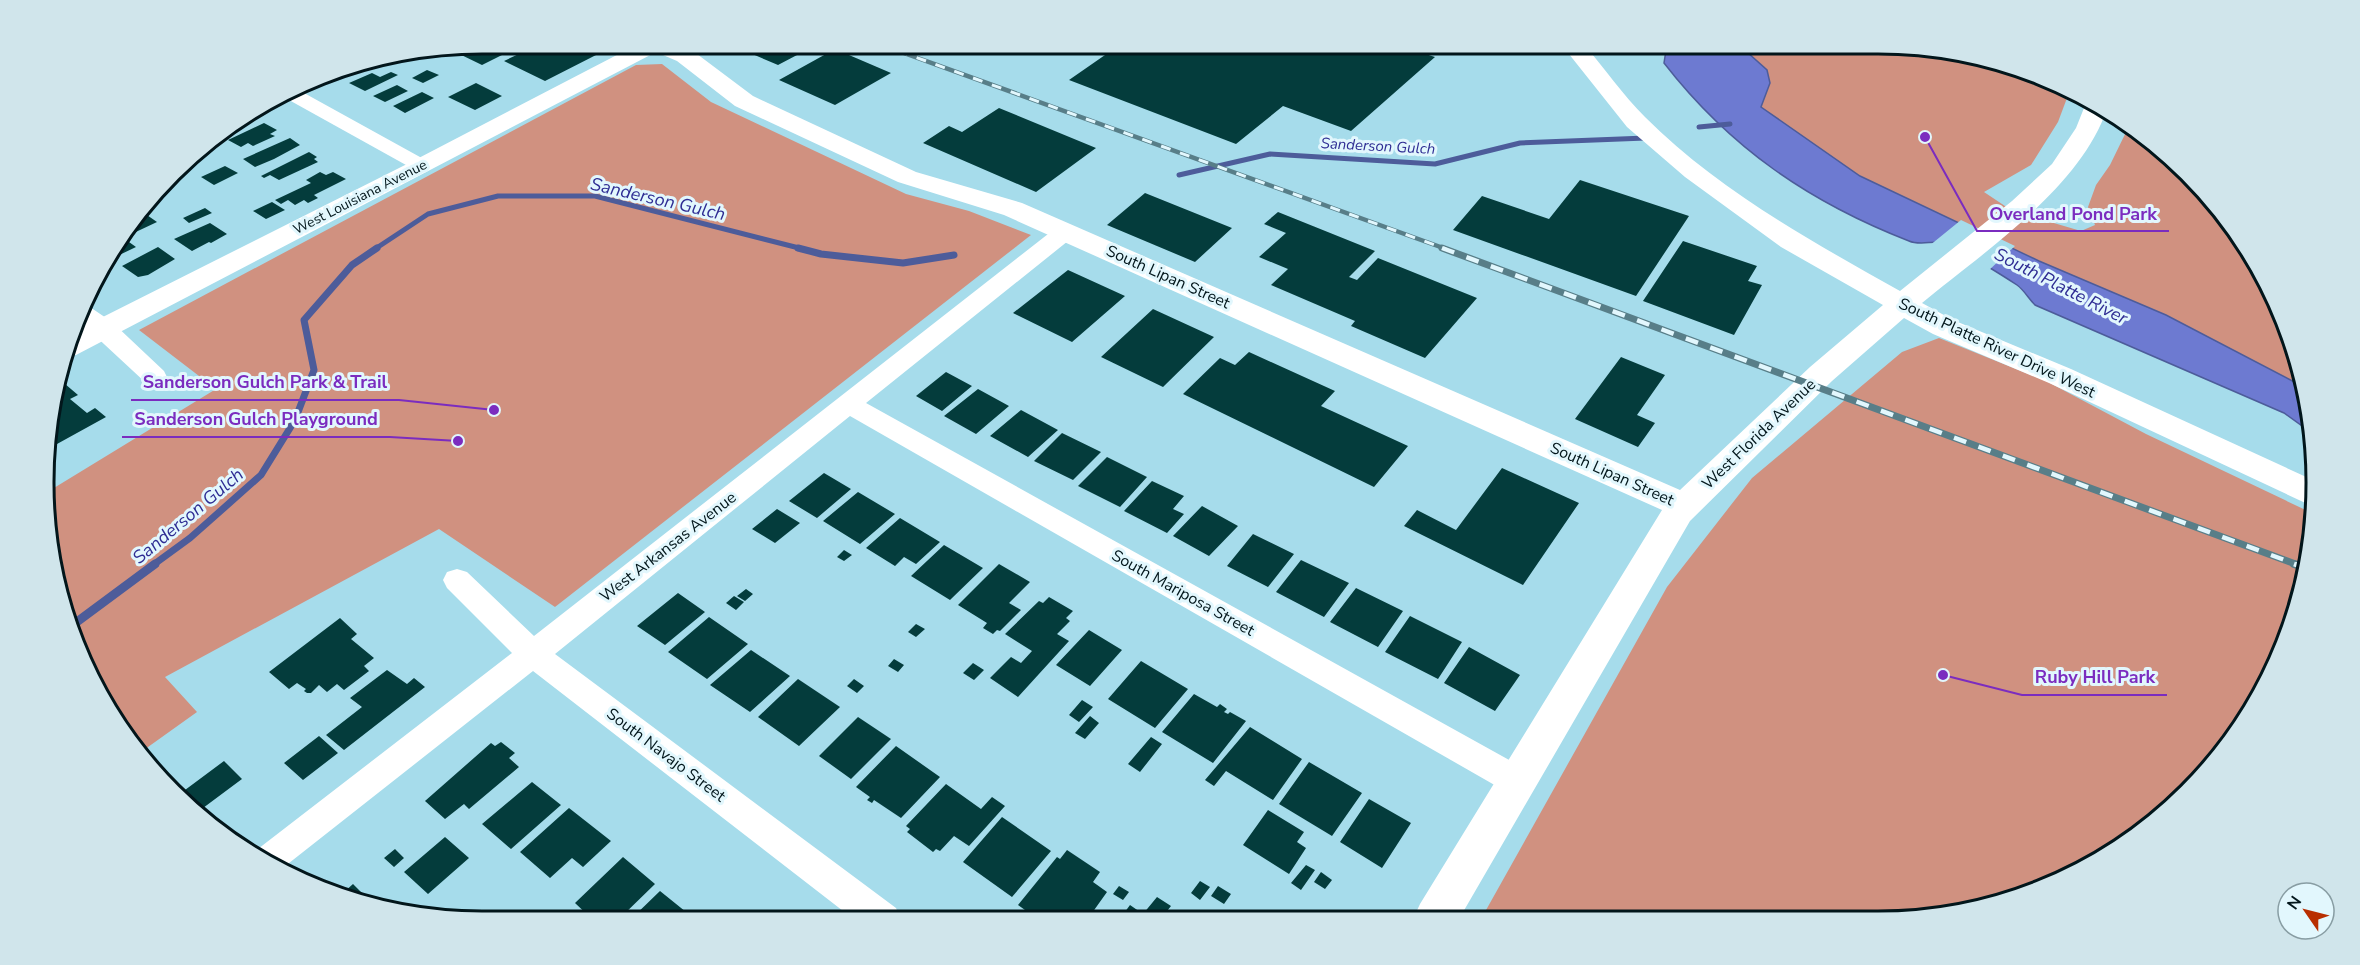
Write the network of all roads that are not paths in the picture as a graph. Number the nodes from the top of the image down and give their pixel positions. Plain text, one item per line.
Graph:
1 (636, 54) edge
2 (678, 54) edge
3 (1579, 54) edge
4 (296, 97) edge
5 (2094, 112) edge
6 (422, 166) junction
7 (1065, 232) junction
8 (1912, 296) junction
9 (88, 316) edge
10 (104, 328) junction
11 (79, 341) edge
12 (156, 377) dead end
13 (848, 404) junction
14 (2306, 491) edge
15 (1685, 506) junction
16 (457, 580) dead end
17 (533, 654) junction
18 (1517, 781) junction
19 (272, 856) edge
20 (871, 911) edge
21 (1440, 911) edge

1 - 6 street, West Louisiana Avenue
2 - 7 street, South Lipan Street
3 - 8 street, South Platte River Drive West
4 - 6 street
5 - 8 street, West Florida Avenue
6 - 10 street, West Louisiana Avenue
7 - 13 street, West Arkansas Avenue
7 - 15 street, South Lipan Street
8 - 14 street, South Platte River Drive West
8 - 15 street, West Florida Avenue
9 - 10 street
10 - 11 street, West Louisiana Avenue
10 - 12 street
13 - 17 street, West Arkansas Avenue
13 - 18 street, South Mariposa Street
15 - 18 street, West Florida Avenue
16 - 17 street, South Navajo Street
17 - 19 street, West Arkansas Avenue
17 - 20 street, South Navajo Street
18 - 21 street, West Florida Avenue

